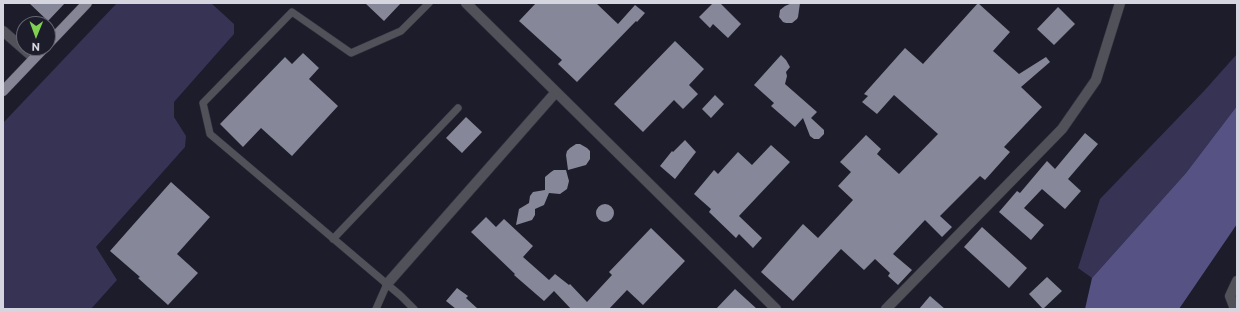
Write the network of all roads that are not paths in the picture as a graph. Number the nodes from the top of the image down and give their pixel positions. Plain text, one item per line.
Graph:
1 (87, 3) edge
2 (428, 3) edge
3 (466, 3) edge
4 (1120, 3) edge
5 (3, 31) edge
6 (56, 36) edge
7 (34, 58) joint
8 (3, 91) edge
9 (556, 92) junction
10 (458, 108) dead end
11 (333, 239) junction
12 (1237, 281) edge
13 (387, 284) junction
14 (1233, 307) edge
15 (376, 309) edge
16 (414, 309) edge
17 (776, 309) edge
18 (886, 309) edge

1 - 6 main road
2 - 11 lane
3 - 9 street
4 - 18 street
5 - 7 street
7 - 8 main road
9 - 13 street
9 - 17 street
10 - 11 lane
11 - 13 lane
12 - 14 street
13 - 15 lane
13 - 16 lane

